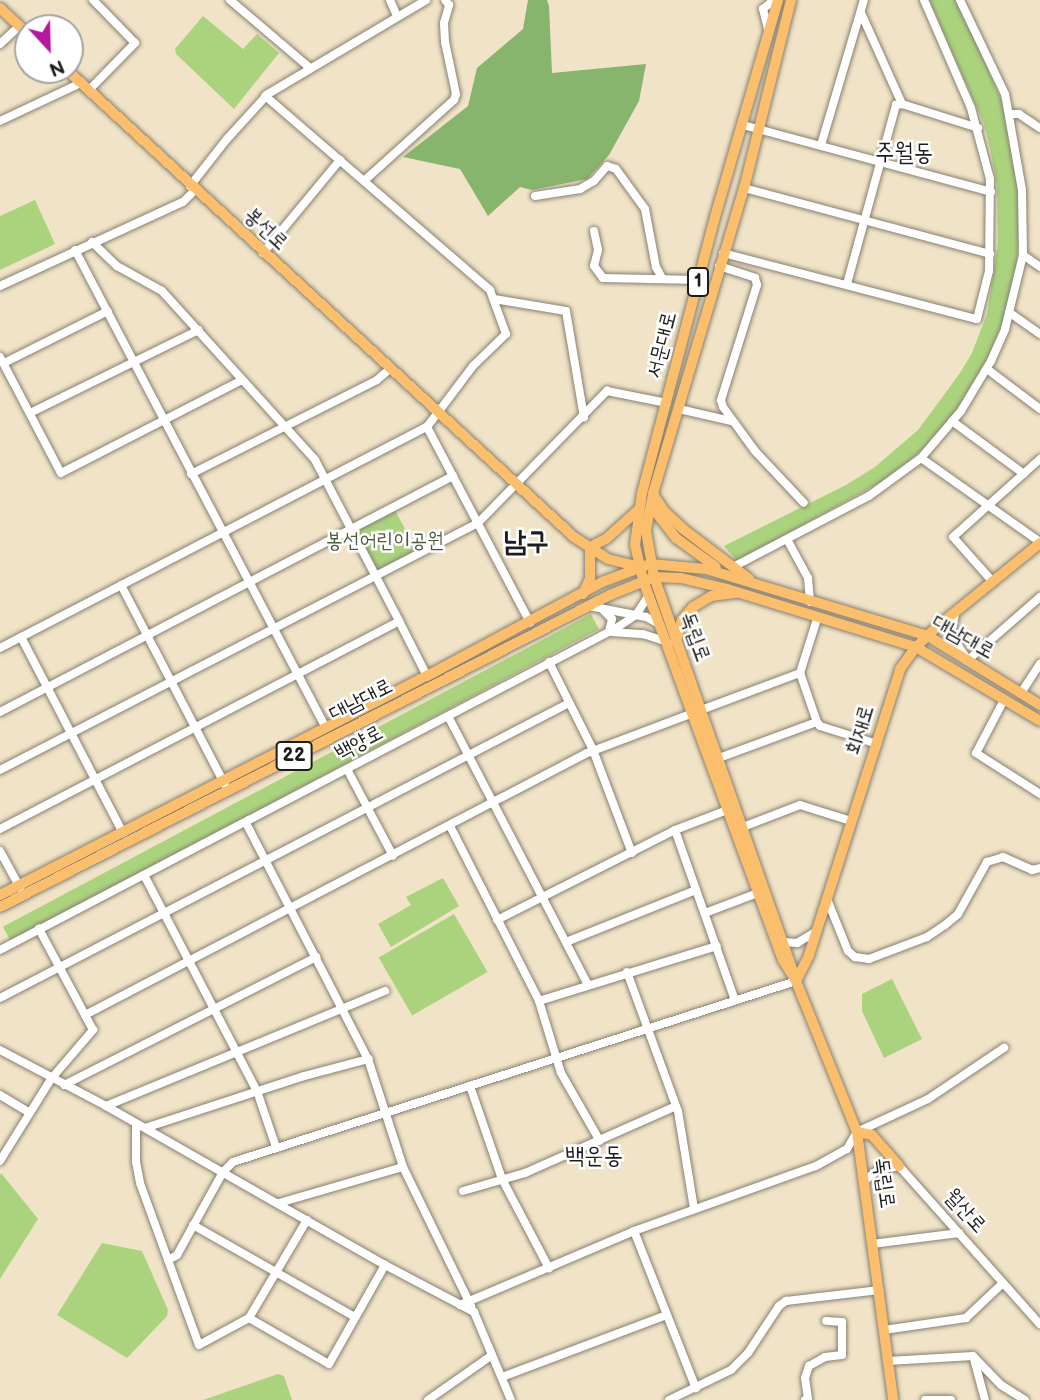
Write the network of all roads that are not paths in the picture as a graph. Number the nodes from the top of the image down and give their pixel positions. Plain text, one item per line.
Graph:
1 (93, 0) edge
2 (230, 0) edge
3 (390, 0) edge
4 (426, 0) edge
5 (445, 0) edge
6 (776, 0) edge
7 (791, 0) edge
8 (864, 0) edge
9 (924, 0) edge
10 (960, 0) edge
11 (0, 8) edge
12 (861, 13) junction
13 (397, 16) junction
14 (14, 21) edge
15 (14, 31) edge
16 (0, 44) edge
17 (310, 68) junction
18 (83, 84) edge
19 (85, 86) junction
20 (265, 96) junction
21 (902, 104) junction
22 (1010, 114) junction
23 (0, 121) edge
24 (743, 125) junction
25 (978, 128) junction
26 (1040, 128) edge
27 (759, 129) junction
28 (821, 145) junction
29 (340, 160) junction
30 (882, 163) junction
31 (365, 180) junction
32 (193, 188) junction
33 (744, 188) junction
34 (991, 192) junction
35 (535, 196) dead end
36 (865, 220) junction
37 (594, 231) dead end
38 (92, 242) junction
39 (75, 250) junction
40 (263, 253) junction
41 (723, 253) junction
42 (990, 254) junction
43 (1023, 255) junction
44 (719, 267) junction
45 (1040, 267) edge
46 (662, 278) junction
47 (698, 281) junction
48 (847, 284) junction
49 (0, 286) edge
50 (494, 299) junction
51 (108, 312) junction
52 (1010, 313) junction
53 (199, 330) junction
54 (1040, 334) edge
55 (2, 360) edge
56 (134, 362) junction
57 (391, 368) junction
58 (986, 369) junction
59 (242, 380) junction
60 (667, 403) junction
61 (678, 409) junction
62 (1040, 409) edge
63 (30, 413) junction
64 (441, 413) junction
65 (584, 417) junction
66 (164, 420) junction
67 (731, 421) junction
68 (952, 421) junction
69 (284, 427) junction
70 (427, 427) junction
71 (920, 458) junction
72 (1040, 459) edge
73 (191, 474) junction
74 (1024, 474) junction
75 (453, 476) junction
76 (326, 480) junction
77 (520, 484) junction
78 (652, 500) junction
79 (804, 503) dead end
80 (990, 505) junction
81 (638, 509) junction
82 (478, 523) junction
83 (352, 529) junction
84 (221, 533) junction
85 (788, 541) junction
86 (1040, 543) edge
87 (592, 548) junction
88 (643, 564) junction
89 (733, 572) junction
90 (376, 576) junction
91 (649, 579) junction
92 (250, 582) junction
93 (993, 582) junction
94 (121, 585) junction
95 (738, 592) junction
96 (583, 594) junction
97 (650, 594) junction
98 (1039, 600) edge
99 (810, 602) junction
100 (593, 606) junction
101 (955, 614) junction
102 (636, 615) junction
103 (817, 618) junction
104 (399, 621) junction
105 (530, 622) junction
106 (662, 627) junction
107 (274, 629) junction
108 (609, 632) junction
109 (147, 635) junction
110 (928, 636) junction
111 (21, 638) junction
112 (672, 642) junction
113 (916, 647) junction
114 (0, 648) edge
115 (968, 660) junction
116 (549, 662) junction
117 (1040, 664) edge
118 (297, 673) junction
119 (800, 673) junction
120 (427, 676) junction
121 (172, 683) junction
122 (47, 687) junction
123 (1021, 693) junction
124 (1004, 699) junction
125 (569, 702) junction
126 (1040, 705) edge
127 (697, 711) junction
128 (0, 712) edge
129 (448, 716) junction
130 (817, 722) junction
131 (1040, 722) edge
132 (195, 728) junction
133 (326, 728) junction
134 (72, 734) junction
135 (877, 744) junction
136 (593, 750) junction
137 (469, 756) junction
138 (719, 758) junction
139 (347, 769) junction
140 (0, 770) edge
141 (95, 780) junction
142 (225, 786) junction
143 (1040, 794) edge
144 (495, 803) junction
145 (368, 809) junction
146 (727, 810) junction
147 (851, 821) junction
148 (246, 823) junction
149 (450, 826) junction
150 (743, 827) junction
151 (0, 829) edge
152 (676, 830) junction
153 (123, 833) junction
154 (0, 851) edge
155 (632, 853) junction
156 (393, 856) junction
157 (265, 860) junction
158 (1039, 869) edge
159 (144, 875) junction
160 (21, 890) junction
161 (696, 890) junction
162 (758, 893) junction
163 (0, 895) edge
164 (543, 897) junction
165 (827, 899) junction
166 (0, 908) edge
167 (291, 908) junction
168 (164, 913) junction
169 (705, 913) junction
170 (497, 920) junction
171 (39, 929) junction
172 (817, 931) junction
173 (566, 942) junction
174 (785, 942) junction
175 (717, 946) junction
176 (0, 950) edge
177 (316, 957) junction
178 (189, 961) junction
179 (59, 967) junction
180 (627, 972) junction
181 (796, 981) junction
182 (588, 985) junction
183 (385, 991) dead end
184 (0, 998) edge
185 (735, 1000) junction
186 (539, 1001) junction
187 (343, 1008) junction
188 (215, 1009) junction
189 (85, 1015) junction
190 (646, 1028) junction
191 (1004, 1048) dead end
192 (0, 1050) edge
193 (237, 1051) junction
194 (555, 1058) junction
195 (369, 1059) junction
196 (51, 1079) junction
197 (64, 1085) junction
198 (470, 1086) junction
199 (257, 1091) junction
200 (0, 1096) edge
201 (106, 1105) junction
202 (676, 1106) junction
203 (29, 1112) junction
204 (387, 1113) junction
205 (136, 1124) junction
206 (145, 1128) junction
207 (857, 1132) junction
208 (600, 1141) junction
209 (276, 1147) junction
210 (0, 1161) edge
211 (899, 1166) junction
212 (403, 1167) junction
213 (223, 1172) junction
214 (502, 1179) junction
215 (864, 1181) junction
216 (463, 1191) dead end
217 (279, 1203) junction
218 (694, 1209) junction
219 (307, 1220) junction
220 (193, 1225) junction
221 (634, 1231) junction
222 (959, 1233) junction
223 (872, 1244) junction
224 (168, 1260) junction
225 (385, 1265) junction
226 (550, 1268) junction
227 (276, 1271) junction
228 (1003, 1283) junction
229 (878, 1290) junction
230 (469, 1301) junction
231 (460, 1305) junction
232 (474, 1312) junction
233 (667, 1315) junction
234 (355, 1317) junction
235 (249, 1318) junction
236 (826, 1321) dead end
237 (1040, 1324) edge
238 (884, 1330) junction
239 (492, 1355) junction
240 (974, 1356) junction
241 (888, 1361) junction
242 (502, 1377) junction
243 (696, 1388) junction
244 (428, 1400) edge
245 (511, 1400) edge
246 (670, 1400) edge
247 (805, 1400) edge
248 (893, 1400) edge
249 (925, 1400) edge
250 (951, 1400) edge
251 (985, 1400) edge
252 (1025, 1400) edge

1 - 19 street
2 - 17 street
3 - 13 street
4 - 13 street
5 - 31 street
6 - 24 main road, 서문대로 / 1
7 - 27 main road, 서문대로 / 1
8 - 12 street
9 - 25 street
10 - 22 street
11 - 14 main road
12 - 21 street
12 - 28 street
13 - 17 street
15 - 16 street
17 - 20 street
18 - 19 main road, 봉선로
19 - 23 street
19 - 32 main road, 봉선로
20 - 29 street
20 - 32 street
21 - 25 street
21 - 30 street
22 - 26 street
22 - 43 street
24 - 27 street
24 - 47 main road, 서문대로 / 1
25 - 34 street
27 - 28 street
27 - 33 main road, 서문대로 / 1
28 - 30 street
29 - 31 street
29 - 40 street
30 - 34 street
30 - 36 street
31 - 50 street
32 - 38 street
32 - 40 main road, 봉선로
33 - 36 street
33 - 41 main road, 서문대로 / 1
34 - 42 street
35 - 46 street
36 - 42 street
36 - 48 street
37 - 46 street
38 - 39 street
38 - 53 street
39 - 49 street
39 - 51 street
40 - 57 main road, 봉선로
41 - 44 main road, 서문대로 / 1
41 - 48 street
42 - 48 street
43 - 45 street
43 - 52 street
44 - 61 main road, 서문대로 / 1
44 - 67 street
46 - 47 street
47 - 60 main road, 서문대로 / 1
50 - 64 street
50 - 65 street
51 - 55 street
51 - 56 street
52 - 54 street
52 - 58 street
53 - 56 street
53 - 59 street
55 - 63 street
56 - 63 street
56 - 66 street
57 - 64 main road, 봉선로
57 - 69 street
58 - 62 street
58 - 68 street
59 - 66 street
59 - 69 street
60 - 65 street
60 - 81 main road, 서문대로 / 1
61 - 67 street
61 - 78 main road, 서문대로 / 1
63 - 66 street
64 - 70 street
64 - 77 main road, 봉선로
65 - 77 street
66 - 73 street
67 - 79 street
68 - 71 street
68 - 74 street
69 - 73 street
69 - 76 street
70 - 75 street
70 - 76 street
71 - 80 street
71 - 85 street
72 - 74 street
73 - 84 street
74 - 80 street
75 - 82 street
75 - 83 street
76 - 83 street
76 - 84 street
77 - 82 street
77 - 87 main road, 봉선로
78 - 88 main road, 서문대로 / 1
78 - 89 main road
80 - 86 street
80 - 93 street
81 - 87 main road
81 - 88 main road, 서문대로 / 1
82 - 90 street
82 - 105 street
83 - 90 street
83 - 92 street
84 - 92 street
84 - 94 street
85 - 89 street
85 - 99 street
86 - 93 main road, 회재로
87 - 88 main road, 봉선로
87 - 96 main road
88 - 89 main road, 대남대로
88 - 91 main road, 서문대로 / 1
88 - 96 main road, 대남대로
89 - 99 main road, 대남대로
90 - 104 street
90 - 107 street
91 - 95 main road, 대남대로
91 - 97 main road, 독립로
91 - 100 main road, 대남대로 / 22
91 - 112 main road, 독립로
92 - 107 street
92 - 109 street
93 - 101 main road, 회재로
94 - 109 street
94 - 111 street
95 - 103 main road, 대남대로
95 - 112 main road
96 - 100 main road
96 - 105 main road, 대남대로 / 22
97 - 102 street, 백양로
97 - 106 main road, 독립로
98 - 115 street
99 - 110 main road, 대남대로
100 - 102 street
100 - 108 street
100 - 142 main road, 대남대로 / 22
101 - 110 main road, 회재로
101 - 115 street
102 - 106 street
102 - 108 street, 백양로
103 - 113 main road, 대남대로
103 - 119 street
104 - 118 street
104 - 120 street
105 - 120 main road, 대남대로 / 22
106 - 112 main road, 독립로
107 - 118 street
107 - 121 street
108 - 112 street, 독립로
108 - 116 street, 백양로
109 - 121 street
109 - 122 street
110 - 113 main road, 회재로
110 - 115 main road, 대남대로
111 - 114 street
111 - 122 street
112 - 127 main road, 독립로
113 - 124 main road, 대남대로
113 - 135 main road, 회재로
115 - 123 main road, 대남대로
116 - 125 street
116 - 129 street, 백양로
117 - 123 street
118 - 132 street
118 - 133 street
119 - 127 street
119 - 130 street
120 - 133 main road, 대남대로 / 22
121 - 132 street
121 - 134 street
122 - 128 street
122 - 134 street
123 - 126 main road, 대남대로
124 - 131 main road, 대남대로
124 - 143 street
125 - 136 street
125 - 137 street
127 - 136 street
127 - 138 main road, 독립로
127 - 146 main road, 독립로
129 - 137 street
129 - 139 street, 백양로
130 - 135 street
130 - 138 street
132 - 141 street
132 - 142 street
133 - 142 main road, 대남대로 / 22
134 - 140 street
134 - 141 street
135 - 147 main road, 회재로
136 - 144 street
136 - 155 street
137 - 144 street
137 - 145 street
138 - 150 main road, 독립로
139 - 145 street
139 - 148 street, 백양로
141 - 151 street
141 - 153 street
142 - 153 main road, 대남대로 / 22
142 - 160 main road, 대남대로 / 22
144 - 149 street
144 - 164 street
145 - 156 street
145 - 157 street
146 - 152 street
146 - 162 main road, 독립로
147 - 150 street
147 - 165 main road, 회재로
148 - 157 street
148 - 159 street, 백양로
149 - 156 street
149 - 170 street
150 - 174 main road, 독립로
152 - 155 street
152 - 161 street
153 - 160 main road, 대남대로 / 22
154 - 160 street
155 - 164 street
156 - 167 street
157 - 167 street
157 - 168 street
158 - 165 street
159 - 168 street
159 - 171 street, 백양로
160 - 163 main road, 대남대로 / 22
160 - 166 main road, 대남대로 / 22
161 - 169 street
161 - 173 street
162 - 169 street
162 - 181 main road, 독립로
164 - 170 street
164 - 173 street
165 - 172 main road, 회재로
167 - 177 street
167 - 178 street
168 - 178 street
168 - 179 street
169 - 175 street
170 - 186 street
171 - 176 street, 백양로
171 - 179 street
172 - 174 street
172 - 181 main road, 회재로
173 - 182 street
174 - 181 main road, 독립로
175 - 180 street
175 - 185 street
177 - 187 street
177 - 188 street
178 - 188 street
178 - 189 street
179 - 184 street
179 - 189 street
180 - 182 street
180 - 190 street
181 - 185 street
181 - 207 main road, 독립로
182 - 186 street
183 - 187 street
185 - 190 street
186 - 194 street
187 - 193 street
187 - 195 street
188 - 193 street
188 - 197 street
189 - 196 street
190 - 194 street
190 - 202 street
191 - 207 street
192 - 196 street
193 - 199 street
193 - 201 street
194 - 198 street
194 - 208 street
195 - 199 street
195 - 204 street
196 - 197 street
196 - 203 street
197 - 201 street
198 - 204 street
198 - 214 street
199 - 206 street
199 - 209 street
200 - 203 street
201 - 205 street
202 - 208 street
202 - 218 street
203 - 210 street
204 - 209 street
204 - 212 street
205 - 206 street
205 - 224 street
206 - 213 street
207 - 211 main road, 월산로
207 - 215 main road, 독립로
207 - 218 street
208 - 214 street
209 - 213 street
211 - 215 street
211 - 222 street, 월산로
212 - 217 street
212 - 230 street
213 - 217 street
213 - 220 street
214 - 216 street
214 - 226 street
215 - 223 main road, 독립로
217 - 219 street
218 - 221 street
219 - 225 street
219 - 227 street
220 - 224 street
220 - 227 street
221 - 226 street
221 - 233 street
222 - 223 street
222 - 228 street, 월산로
223 - 229 main road, 독립로
224 - 235 street
225 - 231 street
225 - 234 street
226 - 230 street
227 - 234 street
227 - 235 street
228 - 237 street, 월산로
228 - 238 street
229 - 238 main road, 독립로
229 - 243 street
230 - 231 street
230 - 232 street
231 - 232 street
232 - 239 street
233 - 242 street
233 - 243 street
234 - 235 street
236 - 247 street
238 - 241 main road, 독립로
239 - 242 street
239 - 244 street
240 - 241 street
240 - 251 street
240 - 252 street
241 - 248 main road, 독립로
242 - 245 street
243 - 246 street
249 - 250 street

